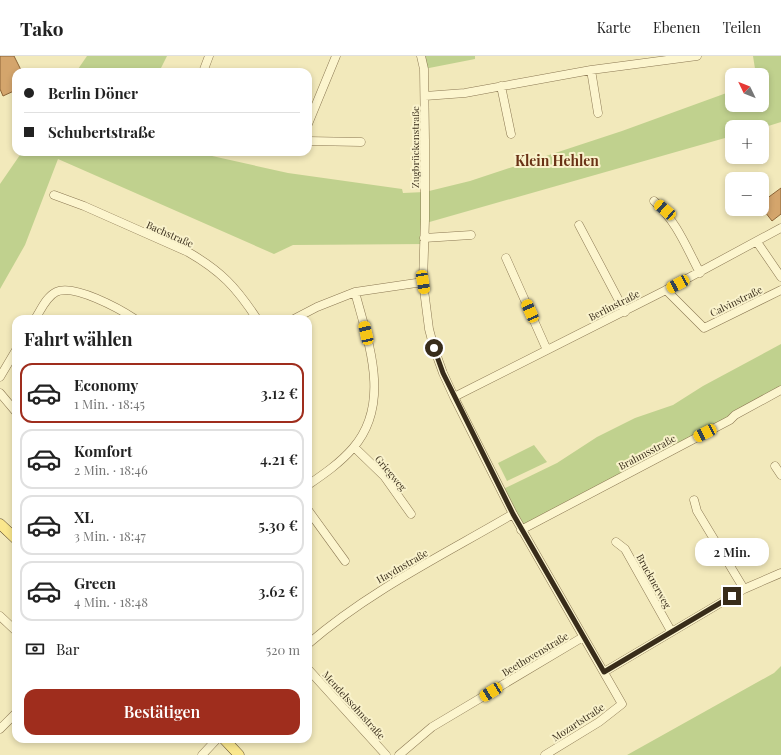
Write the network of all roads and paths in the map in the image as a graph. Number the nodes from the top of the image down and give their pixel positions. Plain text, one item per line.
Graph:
1 (209, 56) edge
2 (336, 56) edge
3 (421, 56) edge
4 (697, 56) edge
5 (640, 59) edge
6 (204, 68) edge
7 (591, 70) junction
8 (501, 86) junction
9 (425, 96) junction
10 (598, 113) dead end
11 (312, 114) edge
12 (511, 134) dead end
13 (312, 141) edge
14 (361, 142) dead end
15 (54, 195) dead end
16 (654, 201) dead end
17 (579, 225) dead end
18 (781, 228) edge
19 (471, 235) dead end
20 (424, 238) junction
21 (757, 242) junction
22 (506, 258) dead end
23 (700, 273) junction
24 (781, 277) edge
25 (423, 282) junction
26 (666, 290) junction
27 (781, 290) edge
28 (355, 292) junction
29 (625, 312) junction
30 (37, 315) edge
31 (128, 315) edge
32 (254, 315) edge
33 (302, 315) edge
34 (547, 350) junction
35 (12, 357) edge
36 (0, 377) edge
37 (781, 390) edge
38 (0, 393) edge
39 (454, 397) junction
40 (12, 407) edge
41 (354, 447) junction
42 (774, 466) dead end
43 (781, 475) edge
44 (312, 482) edge
45 (694, 500) dead end
46 (411, 514) dead end
47 (513, 514) junction
48 (312, 516) edge
49 (0, 524) edge
50 (521, 530) junction
51 (12, 536) edge
52 (616, 542) dead end
53 (345, 561) dead end
54 (781, 573) edge
55 (744, 589) junction
56 (0, 616) edge
57 (12, 627) edge
58 (671, 631) junction
59 (583, 637) junction
60 (312, 641) edge
61 (312, 672) edge
62 (604, 672) junction
63 (622, 704) joint
64 (12, 716) edge
65 (0, 729) edge
66 (213, 743) edge
67 (228, 743) edge
68 (202, 755) edge
69 (240, 755) edge
70 (386, 755) edge
71 (399, 755) edge
72 (545, 755) edge

1 - 6 street
2 - 11 street
3 - 9 street, Zugbrückenstraße
4 - 5 street
5 - 7 street
7 - 8 street
7 - 10 street
8 - 9 street
8 - 12 street
9 - 20 street, Zugbrückenstraße
13 - 14 street
15 - 32 street, Bachstraße
16 - 23 street
17 - 29 street
18 - 21 street, Berlinstraße
19 - 20 street
20 - 25 street, Zugbrückenstraße
21 - 23 street, Berlinstraße
21 - 24 street
22 - 34 street
23 - 26 street, Berlinstraße
25 - 28 street
25 - 39 street, Zugbrückenstraße
26 - 27 street, Calvinstraße
26 - 29 street, Berlinstraße
28 - 33 street
28 - 41 street
29 - 34 street, Berlinstraße
30 - 31 street
34 - 39 street, Berlinstraße
35 - 36 street
37 - 50 street, Brahmsstraße
38 - 40 street
39 - 47 street, Zugbrückenstraße
41 - 44 street
41 - 46 street, Griegweg
42 - 43 street
45 - 55 street
47 - 50 street, Zugbrückenstraße
47 - 60 street, Haydnstraße
48 - 53 street
49 - 51 main road
50 - 59 street, Zugbrückenstraße
52 - 58 street, Brucknerweg
54 - 55 street
55 - 58 street
56 - 57 street
58 - 62 street
59 - 62 street, Zugbrückenstraße
59 - 71 street, Beethovenstraße
61 - 70 street, Mendelssohnstraße
62 - 63 street, Zugbrückenstraße
63 - 72 street, Mozartstraße
64 - 65 street
66 - 68 street
67 - 69 main road

